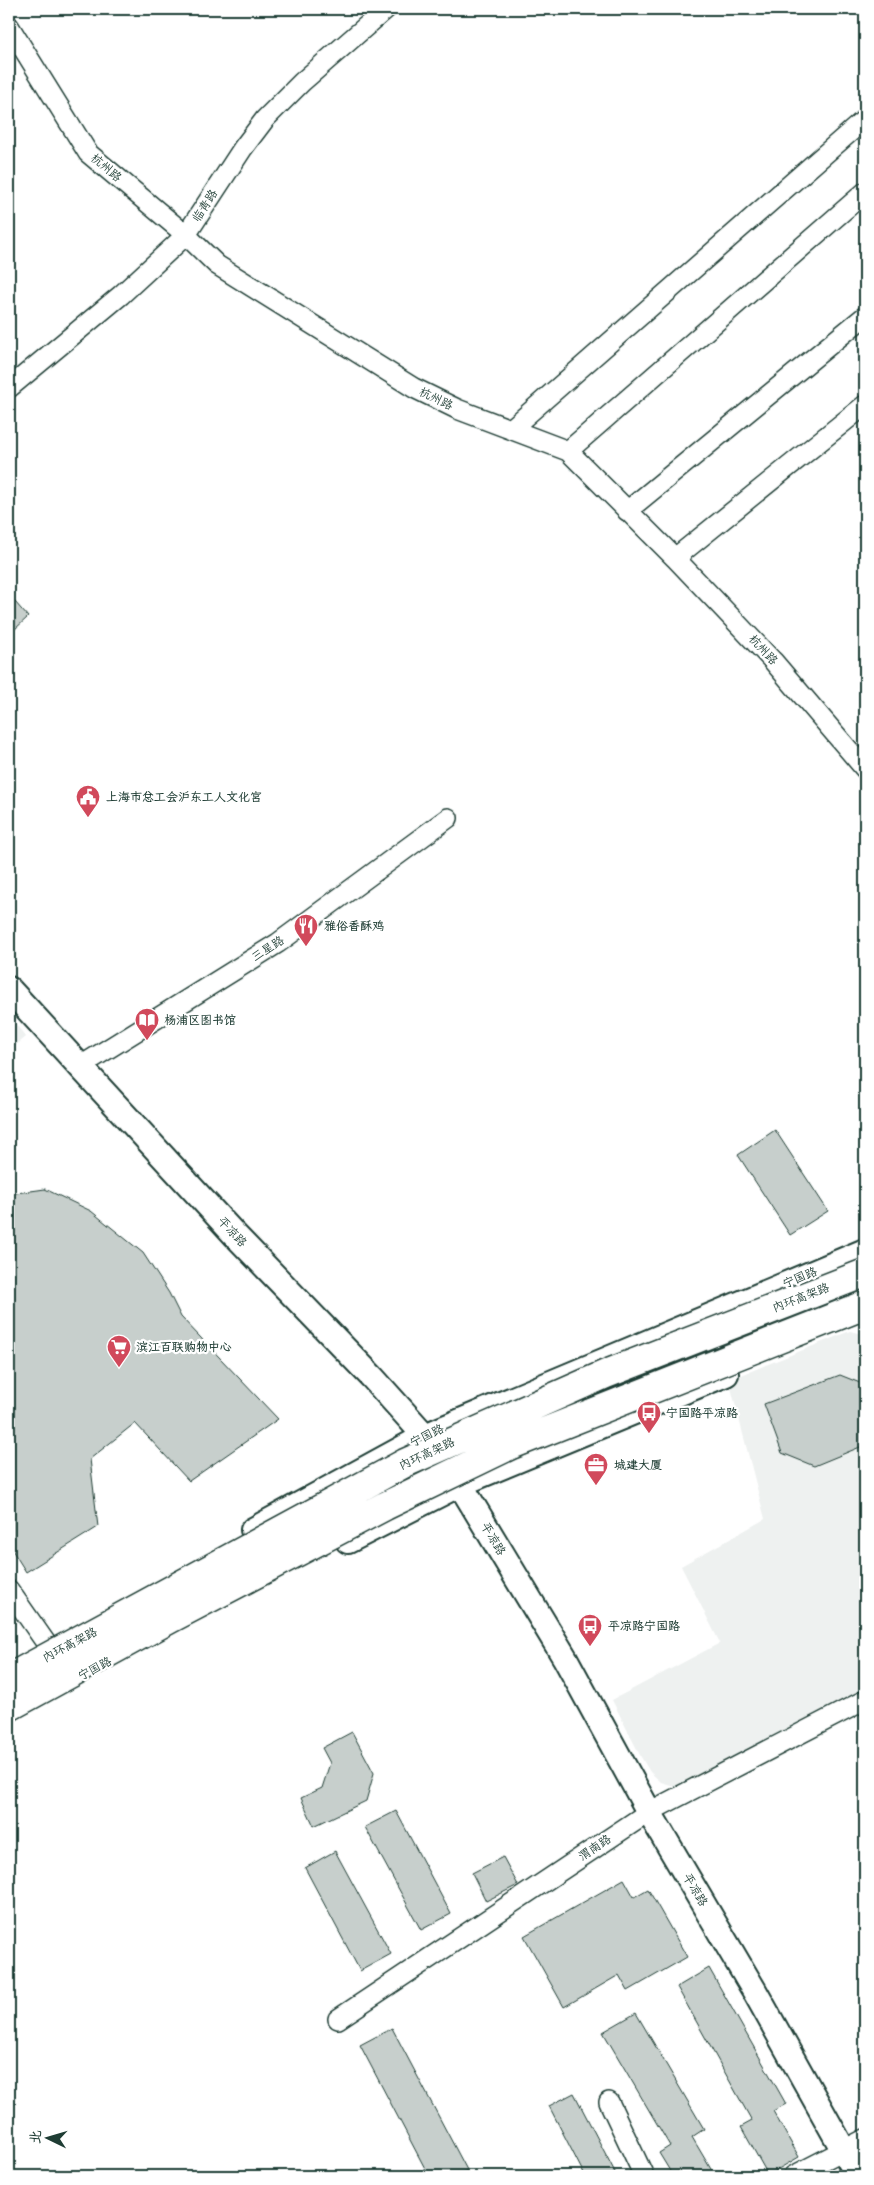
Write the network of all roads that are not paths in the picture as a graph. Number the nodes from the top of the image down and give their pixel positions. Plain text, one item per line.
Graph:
1 (386, 9) edge
2 (9, 26) edge
3 (865, 119) edge
4 (865, 192) edge
5 (186, 234) junction
6 (865, 316) edge
7 (9, 388) edge
8 (865, 405) edge
9 (512, 428) junction
10 (568, 451) junction
11 (627, 511) junction
12 (675, 558) junction
13 (865, 770) edge
14 (448, 818) dead end
15 (9, 989) edge
16 (79, 1067) junction
17 (865, 1251) edge
18 (865, 1273) edge
19 (865, 1305) edge
20 (865, 1315) edge
21 (424, 1436) junction
22 (460, 1484) junction
23 (9, 1590) edge
24 (46, 1643) junction
25 (9, 1663) edge
26 (9, 1678) edge
27 (865, 1700) edge
28 (9, 1707) edge
29 (9, 1716) edge
30 (649, 1812) junction
31 (338, 2019) dead end
32 (609, 2102) dead end
33 (865, 2139) edge
34 (845, 2150) junction
35 (644, 2176) edge
36 (793, 2176) edge
37 (858, 2176) edge

1 - 5 street, 临青路
2 - 5 street, 杭州路
3 - 9 street
4 - 10 street
5 - 7 street, 临青路
5 - 9 street, 杭州路
6 - 11 street
8 - 12 street
9 - 10 street, 杭州路
10 - 11 street, 杭州路
11 - 12 street, 杭州路
12 - 13 street, 杭州路
14 - 16 street, 三星路
15 - 16 main road, 平凉路
16 - 21 main road, 平凉路
17 - 21 main road, 宁国路
18 - 26 highway, 内环高架路, bridge
19 - 28 highway, 内环高架路, bridge
20 - 22 main road, 宁国路
21 - 22 main road, 平凉路
21 - 24 main road, 宁国路
22 - 29 main road, 宁国路
22 - 30 main road, 平凉路
23 - 24 street
24 - 25 main road, 宁国路
27 - 30 street, 渭南路
30 - 31 street, 渭南路
30 - 34 main road, 平凉路
32 - 35 street
33 - 34 street
34 - 36 street
34 - 37 main road, 平凉路

